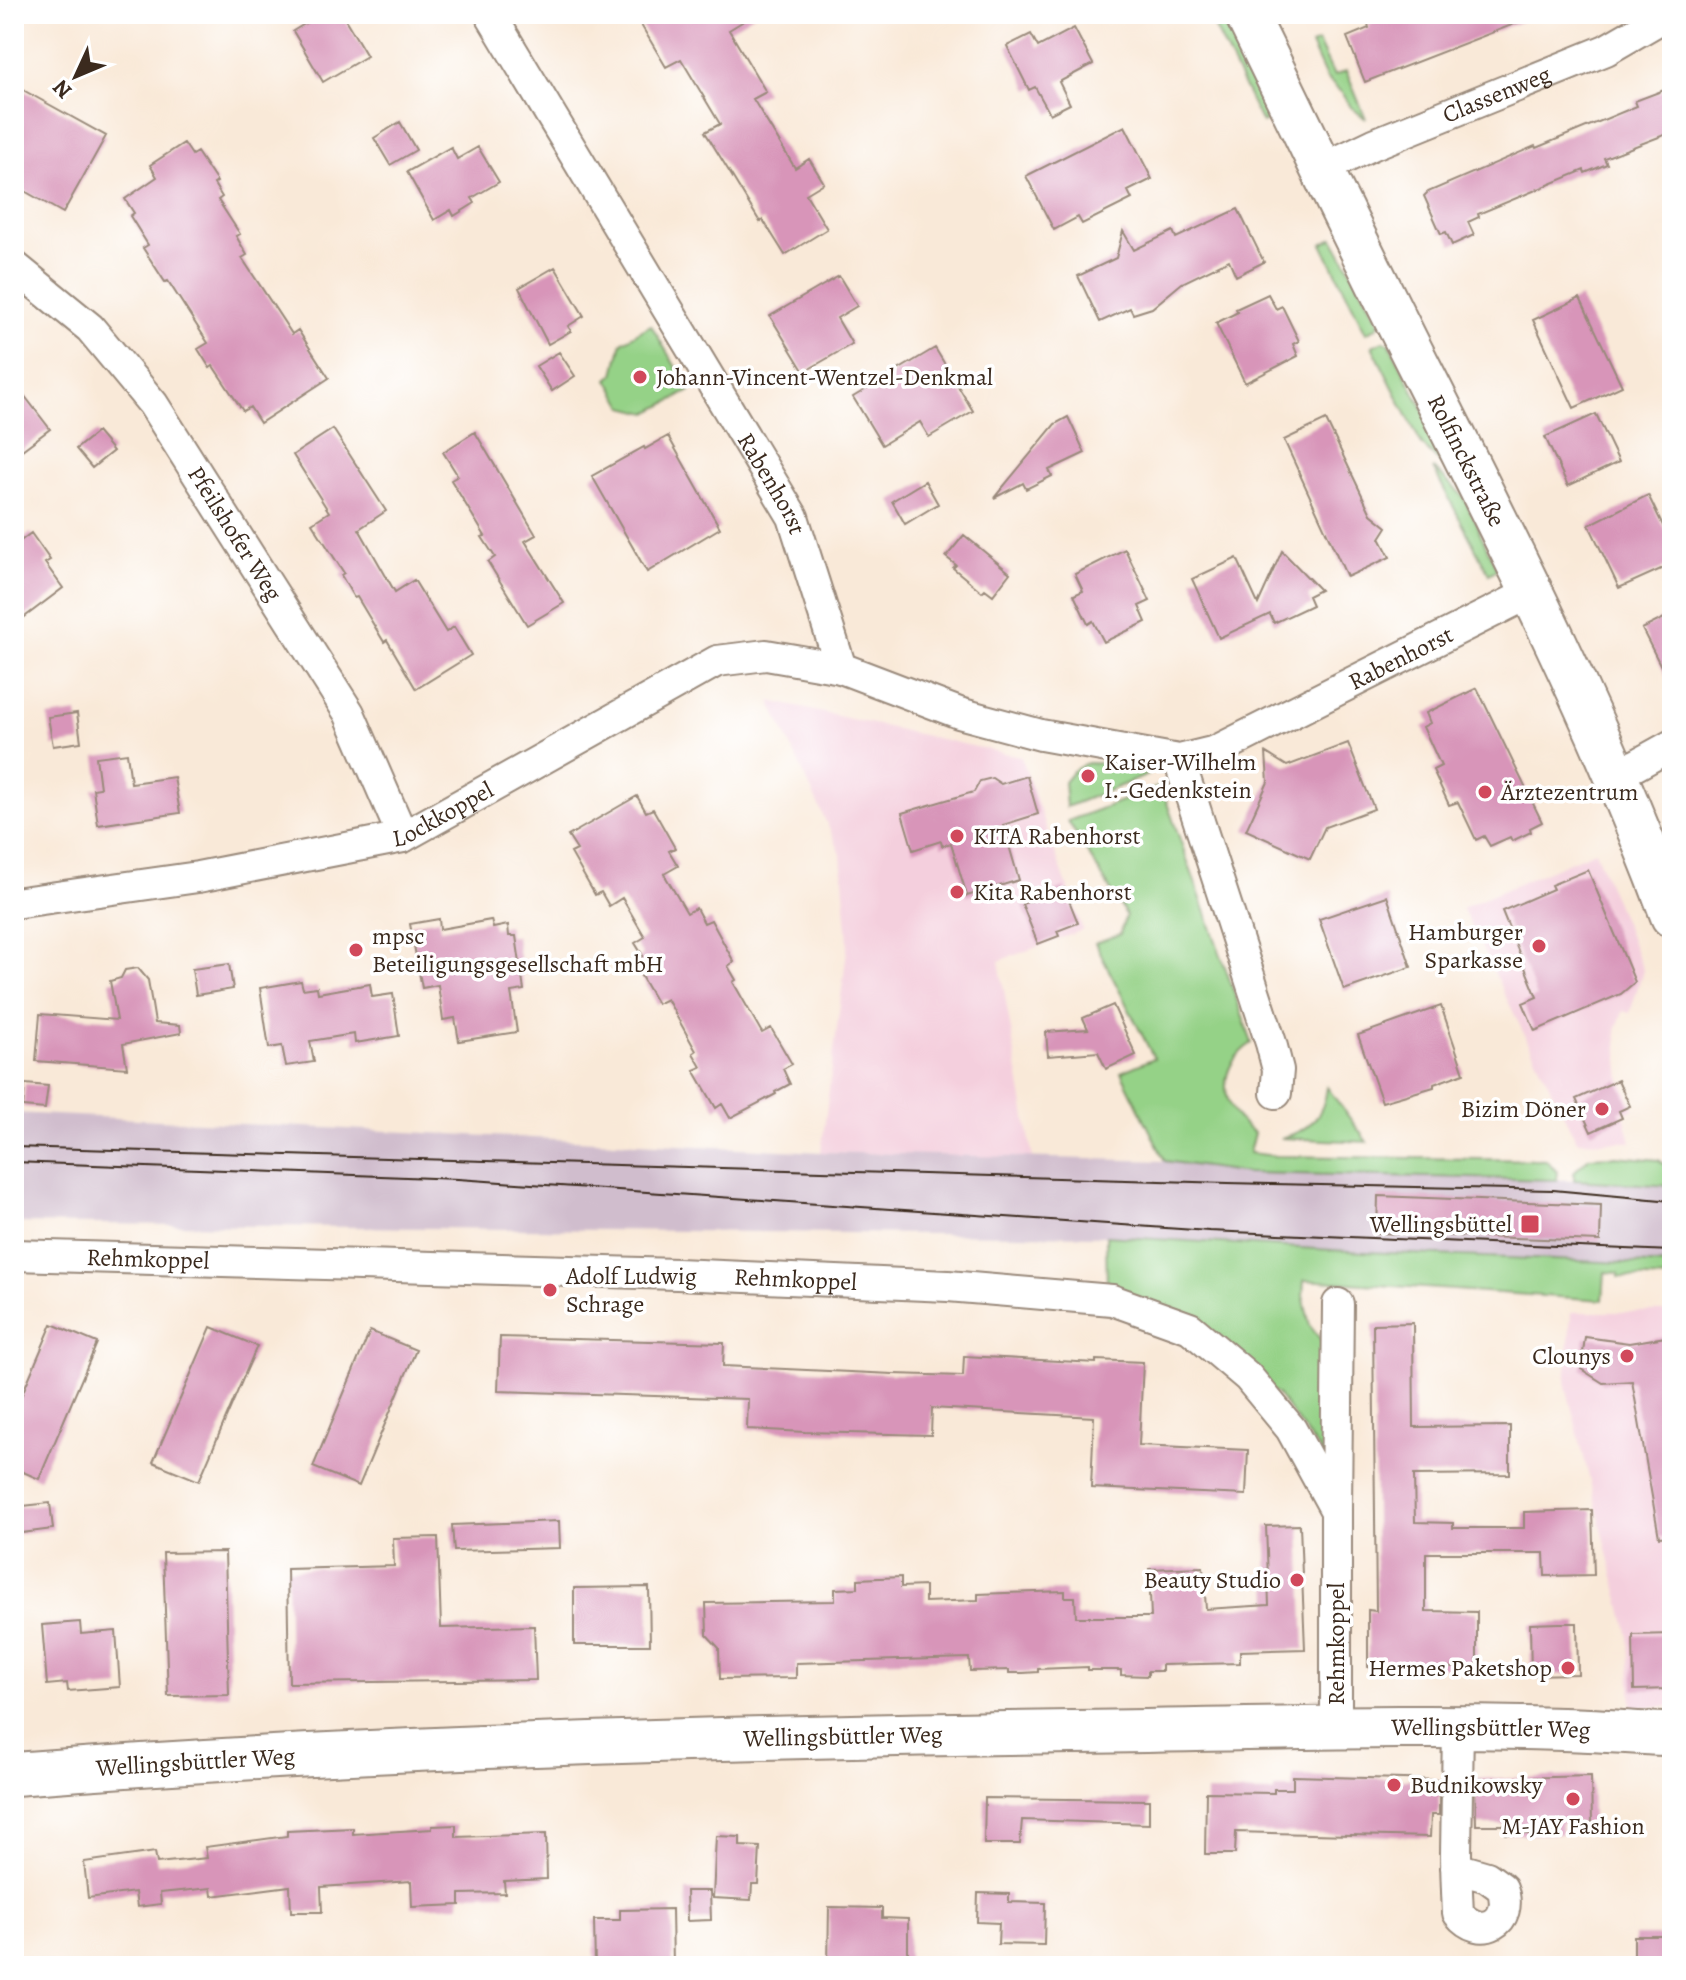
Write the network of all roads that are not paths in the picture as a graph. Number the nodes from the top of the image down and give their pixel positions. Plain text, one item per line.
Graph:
1 (490, 14) edge
2 (1246, 14) edge
3 (1668, 14) edge
4 (1322, 169) junction
5 (14, 266) edge
6 (1532, 592) junction
7 (841, 668) junction
8 (1672, 745) edge
9 (1179, 760) junction
10 (1615, 773) junction
11 (403, 837) junction
12 (14, 903) edge
13 (1672, 916) edge
14 (1276, 1093) dead end
15 (14, 1255) edge
16 (1338, 1304) dead end
17 (1336, 1511) junction
18 (1458, 1728) junction
19 (1336, 1730) junction
20 (1672, 1734) edge
21 (14, 1774) edge
22 (1456, 1868) dead end

1 - 7 street, Rabenhorst
2 - 4 main road, Rolfinckstraße
3 - 4 street, Classenweg
4 - 6 main road, Rolfinckstraße
5 - 11 street, Pfeilshofer Weg
6 - 9 street, Rabenhorst
6 - 10 main road, Rolfinckstraße
7 - 9 street, Rabenhorst
7 - 11 street, Lockkoppel
8 - 10 street
9 - 14 street
10 - 13 main road, Rolfinckstraße
11 - 12 street, Lockkoppel
15 - 17 street, Rehmkoppel
16 - 17 street, Rehmkoppel
17 - 19 street, Rehmkoppel
18 - 19 main road, Wellingsbüttler Weg
18 - 20 main road, Wellingsbüttler Weg
18 - 22 street
19 - 21 main road, Wellingsbüttler Weg

